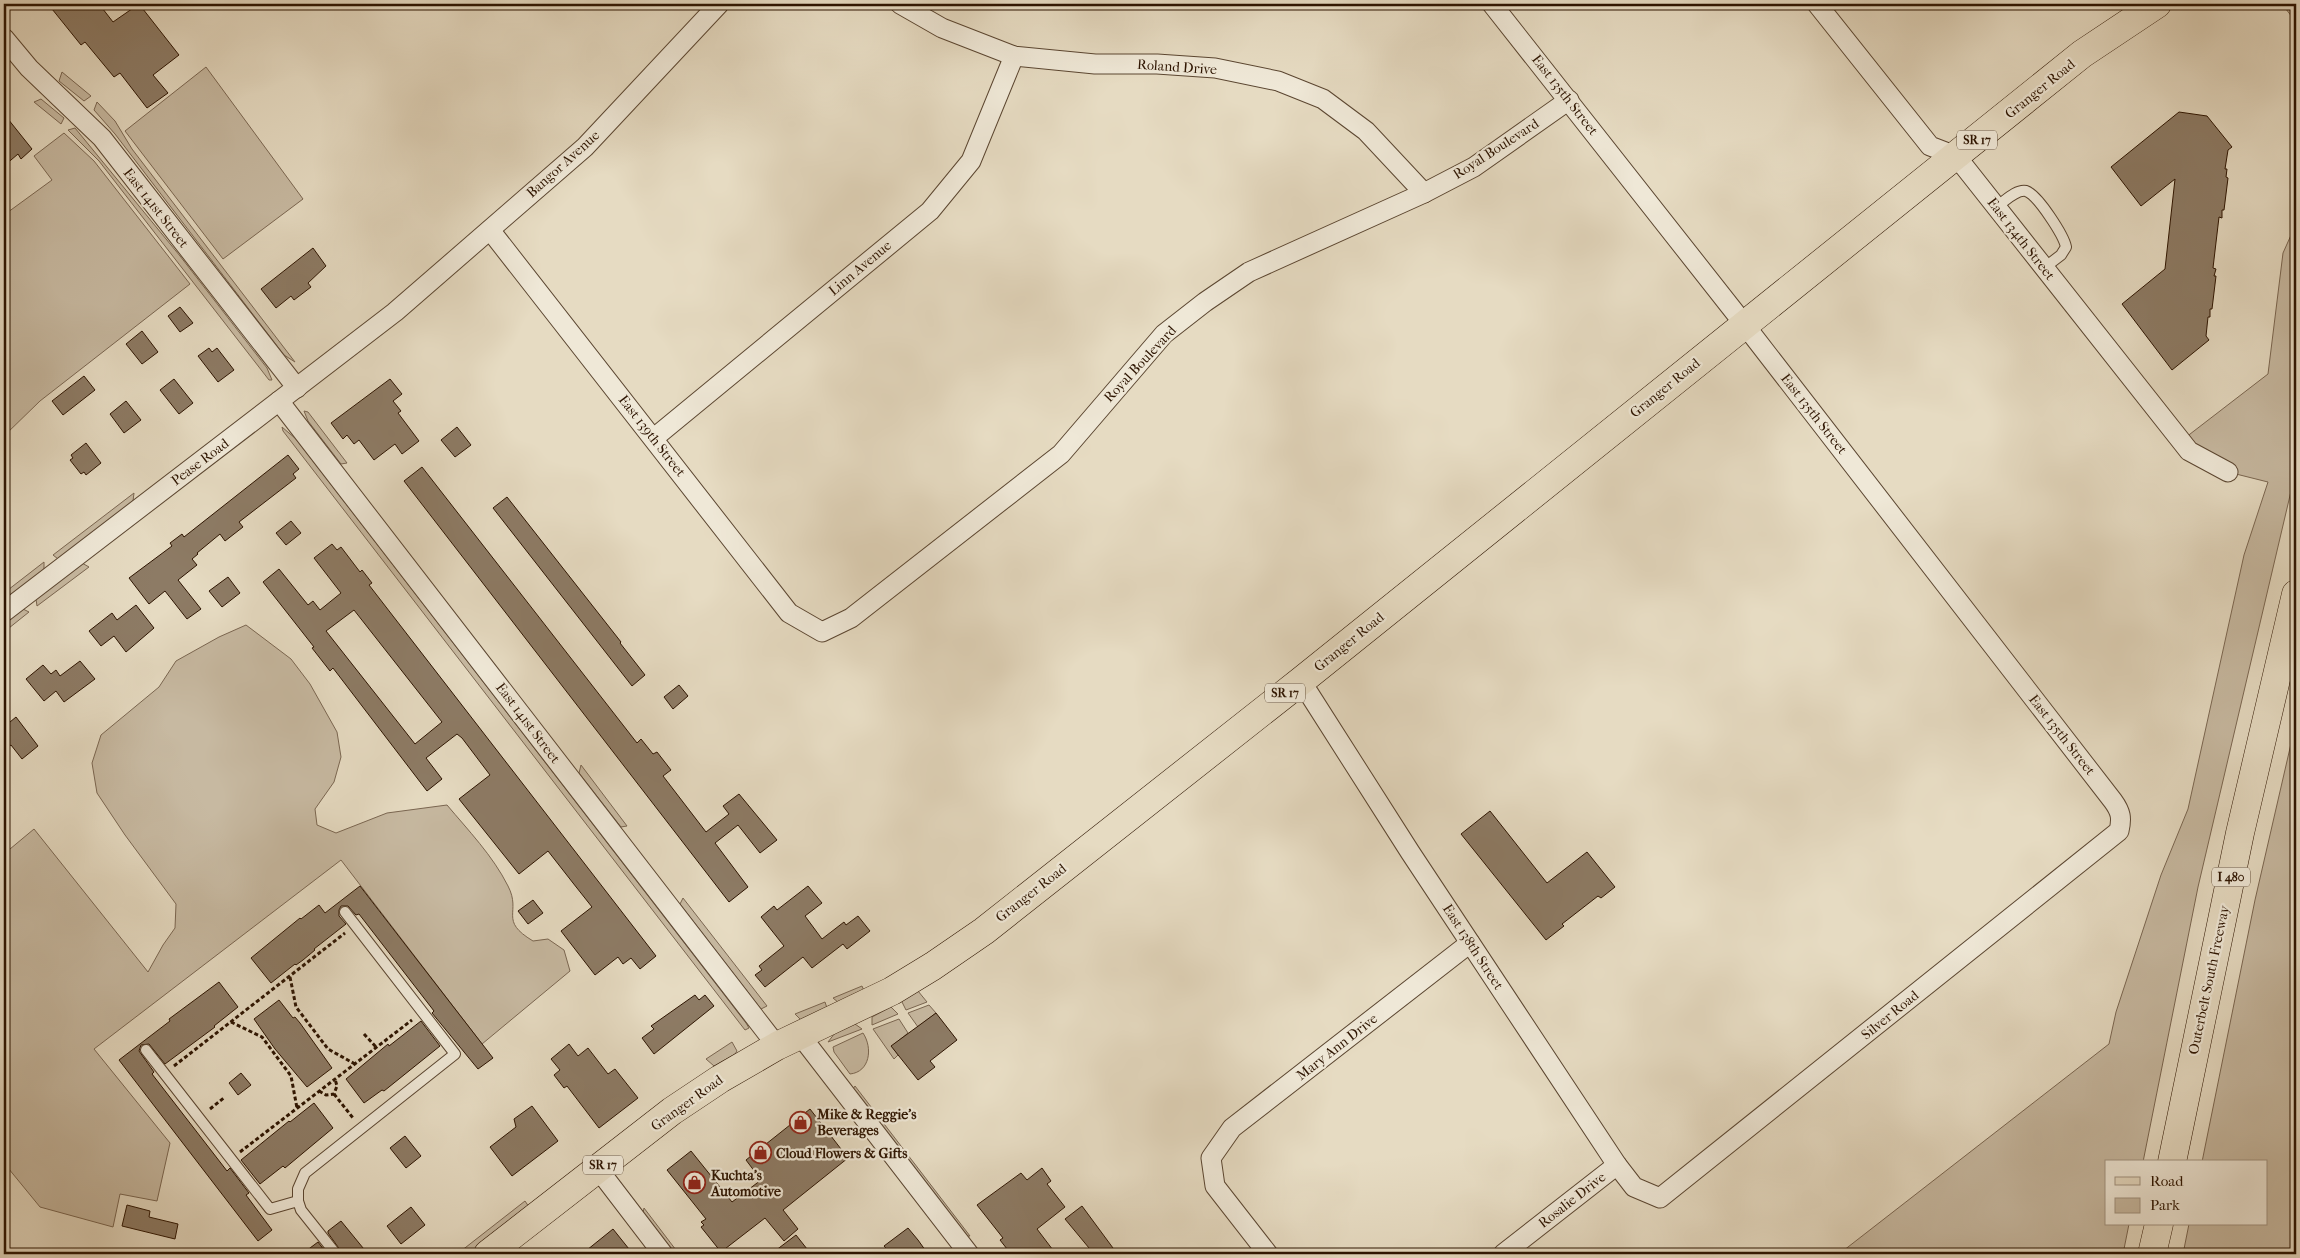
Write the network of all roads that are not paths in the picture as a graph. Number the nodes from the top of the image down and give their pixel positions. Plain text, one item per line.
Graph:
1 (719, 4) edge
2 (900, 4) edge
3 (1492, 4) edge
4 (1817, 4) edge
5 (2146, 7) edge
6 (4, 38) edge
7 (1014, 56) junction
8 (1569, 100) junction
9 (1956, 156) junction
10 (1424, 193) junction
11 (1996, 207) junction
12 (490, 230) junction
13 (2044, 268) junction
14 (395, 312) joint
15 (1744, 324) junction
16 (297, 388) junction
17 (280, 401) junction
18 (654, 438) junction
19 (2228, 472) dead end
20 (2296, 594) edge
21 (4, 612) edge
22 (822, 632) joint
23 (1301, 681) junction
24 (2119, 831) joint
25 (345, 912) dead end
26 (1470, 942) junction
27 (788, 1040) junction
28 (146, 1050) dead end
29 (2172, 1160) edge
30 (1617, 1165) junction
31 (598, 1169) junction
32 (1660, 1198) joint
33 (298, 1201) junction
34 (2159, 1226) edge
35 (336, 1254) edge
36 (488, 1254) edge
37 (663, 1254) edge
38 (969, 1254) edge
39 (1268, 1254) edge
40 (1503, 1254) edge
41 (2152, 1254) edge

1 - 12 street, Bangor Avenue
2 - 7 street, Roland Drive
3 - 8 street, East 135th Street
4 - 9 street
5 - 9 main road, Granger Road / SR 17
6 - 16 street, East 141st Street
7 - 10 street, Roland Drive
7 - 18 street, Linn Avenue
8 - 10 street, Royal Boulevard
8 - 15 street, East 135th Street
9 - 11 street, East 134th Street
9 - 15 main road, Granger Road / SR 17
10 - 22 street, Royal Boulevard
11 - 13 street, East 134th Street
11 - 13 lane
12 - 14 street, Bangor Avenue
12 - 18 street, East 139th Street
13 - 19 street, East 134th Street
14 - 16 street, Pease Road
15 - 23 main road, Granger Road / SR 17
15 - 24 street, East 135th Street
16 - 17 street, Pease Road
17 - 21 street, Pease Road
17 - 27 street, East 141st Street
18 - 22 street, East 139th Street
20 - 29 main road, Outerbelt South Freeway / I 480
23 - 26 street, East 138th Street
23 - 27 main road, Granger Road / SR 17
24 - 32 street, Silver Road
25 - 33 lane
26 - 30 street, East 138th Street
26 - 39 street, Mary Ann Drive
27 - 31 main road, Granger Road / SR 17
27 - 38 street, East 141st Street
28 - 33 lane
30 - 32 street, East 138th Street
30 - 40 street, Rosalie Drive
31 - 36 main road, Granger Road / SR 17
31 - 37 street
33 - 35 lane
34 - 41 main road

